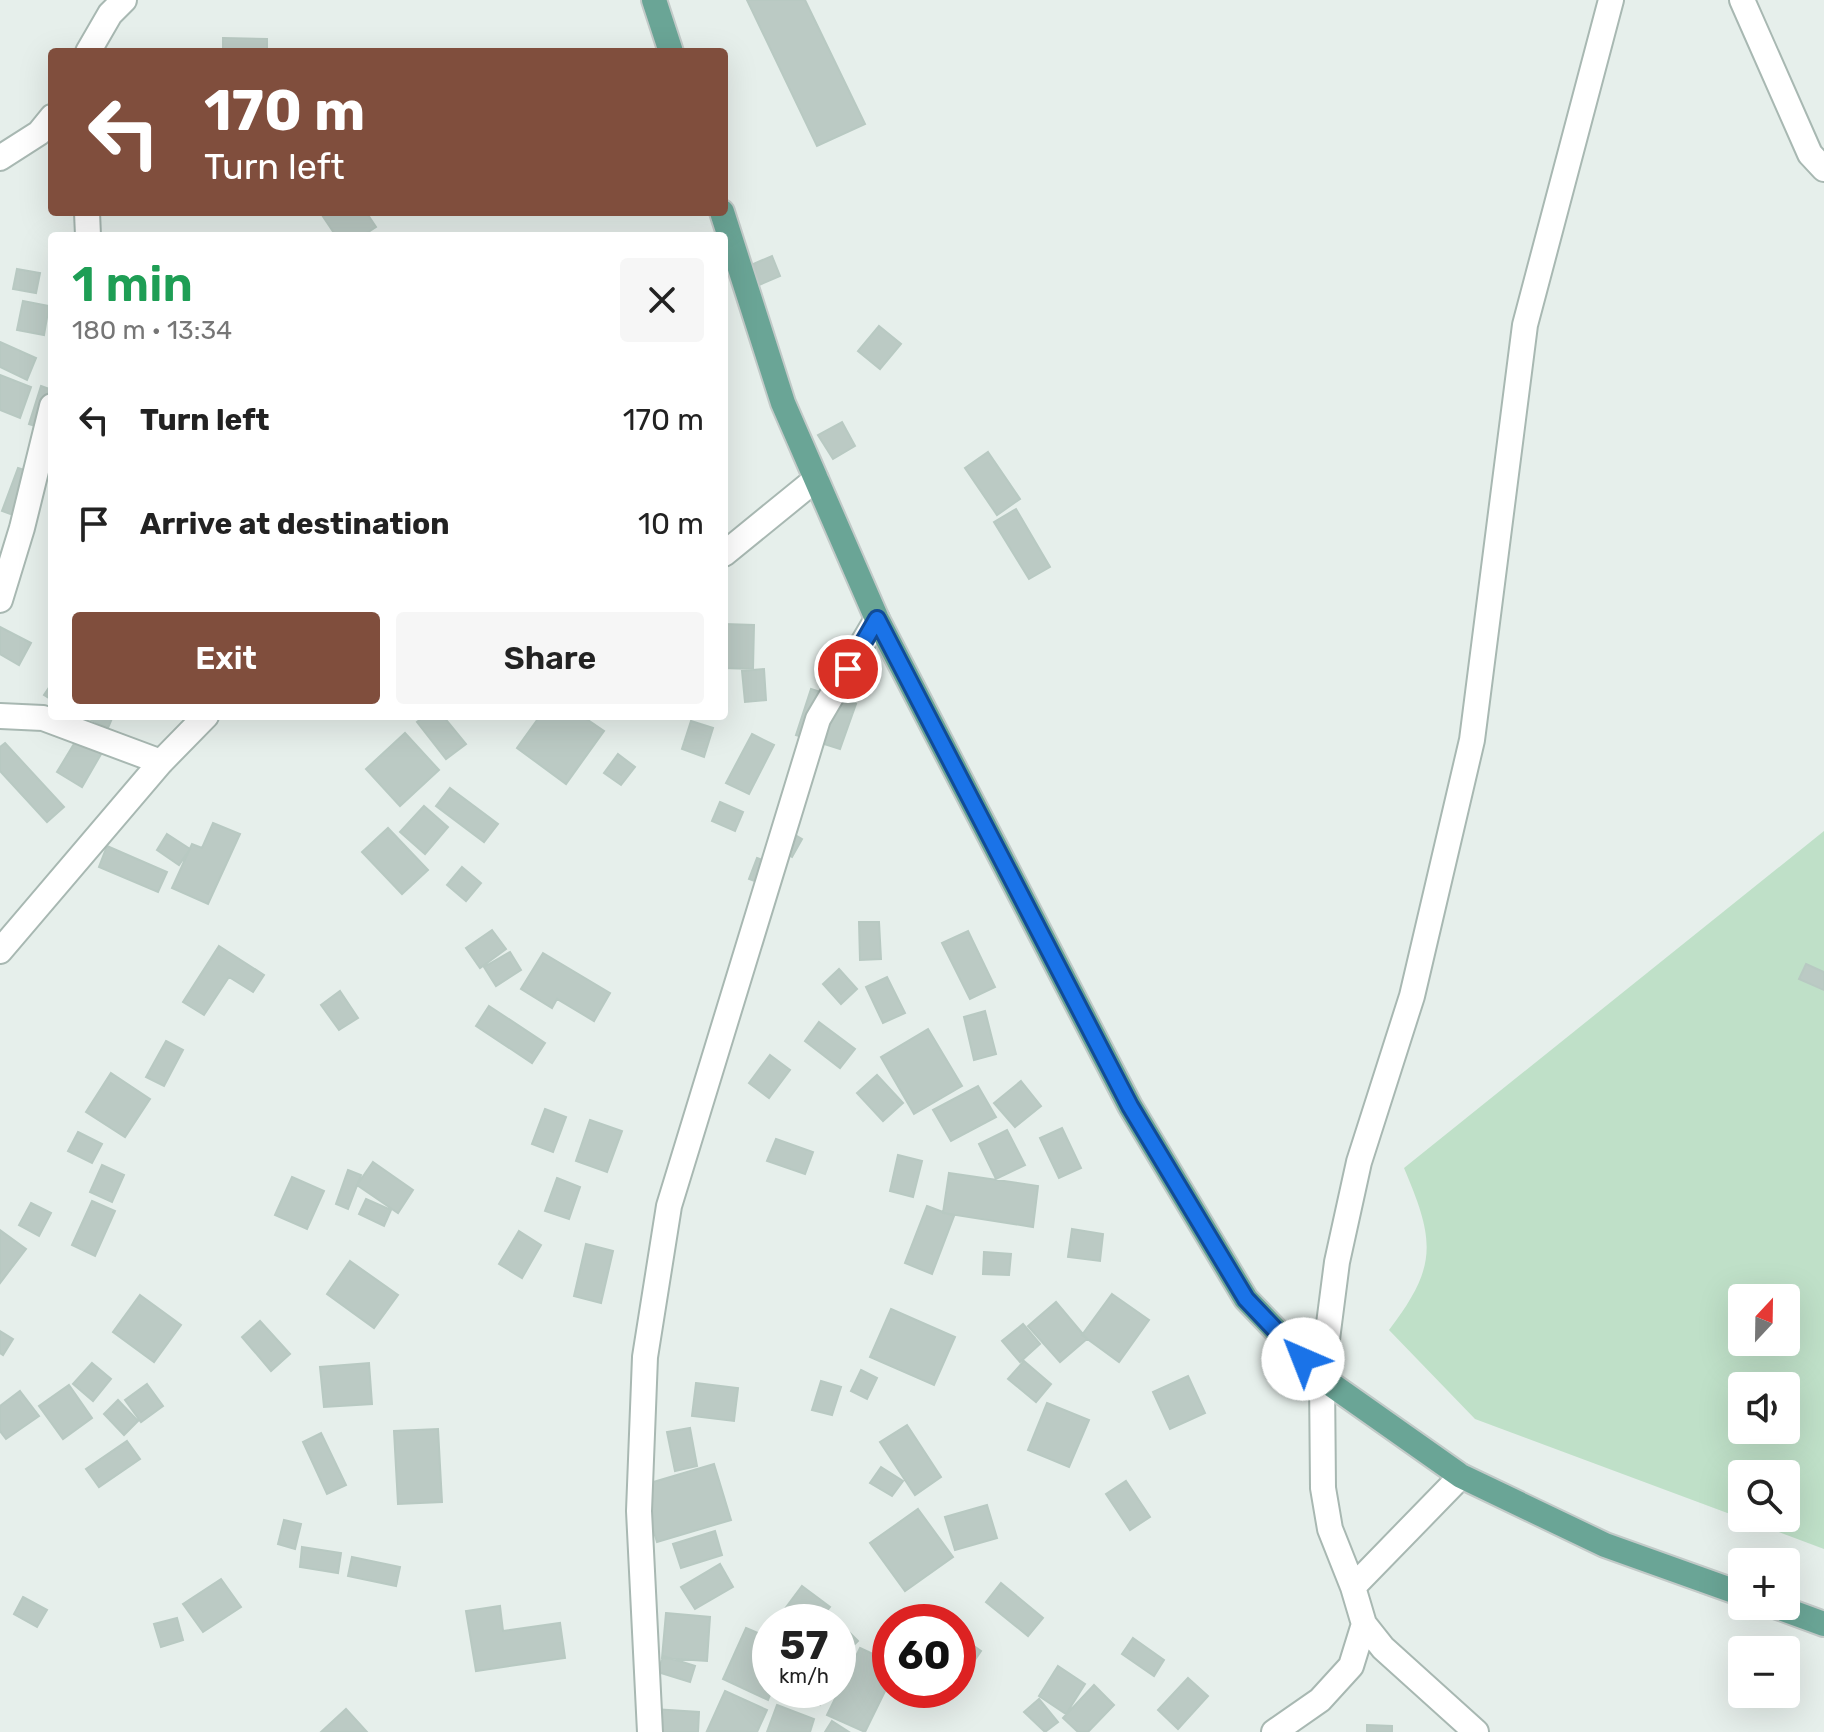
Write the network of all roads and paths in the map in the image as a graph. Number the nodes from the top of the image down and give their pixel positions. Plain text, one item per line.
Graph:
1 (654, 0) edge
2 (1611, 0) edge
3 (1742, 0) edge
4 (113, 5) edge
5 (90, 48) edge
6 (670, 48) edge
7 (48, 122) edge
8 (0, 158) edge
9 (1824, 169) edge
10 (723, 216) edge
11 (48, 422) edge
12 (816, 479) junction
13 (728, 551) edge
14 (0, 600) edge
15 (877, 619) junction
16 (0, 716) edge
17 (48, 720) edge
18 (48, 720) edge
19 (202, 720) edge
20 (161, 762) junction
21 (0, 951) edge
22 (1322, 1378) junction
23 (1461, 1476) junction
24 (1353, 1587) junction
25 (1728, 1589) edge
26 (1800, 1615) edge
27 (1364, 1624) junction
28 (1824, 1624) edge
29 (650, 1732) edge
30 (1274, 1732) edge
31 (1476, 1732) edge

1 - 6 main road
2 - 22 street
3 - 9 street
4 - 5 street
7 - 8 street
10 - 12 main road
11 - 14 street
12 - 13 street
12 - 15 main road
15 - 22 main road
15 - 29 street
16 - 17 street
18 - 20 street
19 - 20 street
20 - 21 street
22 - 23 main road
22 - 24 street
23 - 24 street
23 - 25 main road
24 - 27 street
26 - 28 main road
27 - 30 street
27 - 31 street

